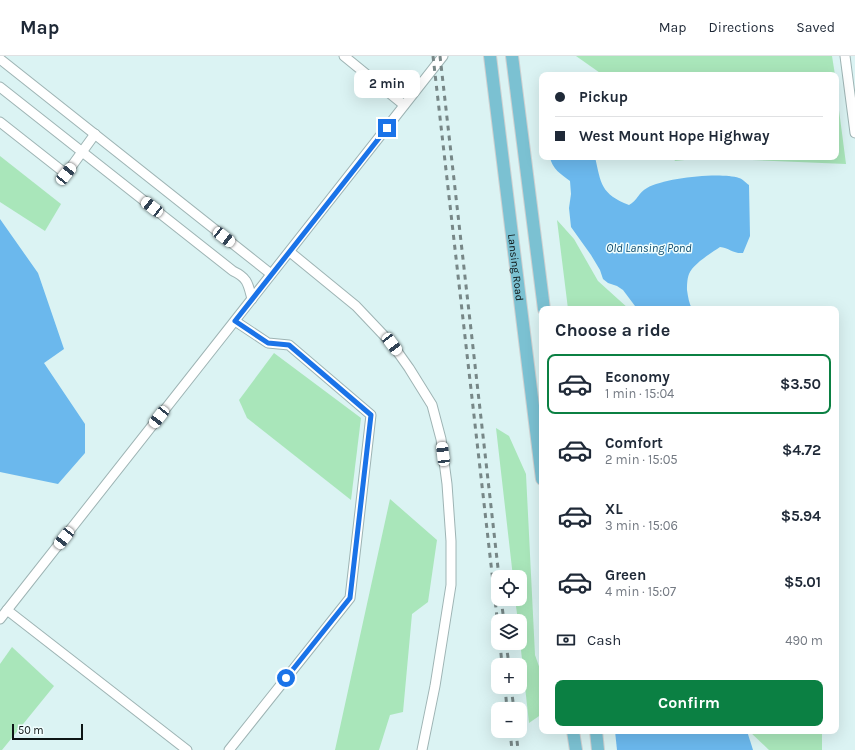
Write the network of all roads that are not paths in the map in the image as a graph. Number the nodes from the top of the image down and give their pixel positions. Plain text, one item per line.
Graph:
1 (344, 56) edge
2 (443, 56) edge
3 (490, 56) edge
4 (512, 56) edge
5 (845, 56) edge
6 (0, 59) edge
7 (0, 88) edge
8 (404, 106) junction
9 (0, 122) edge
10 (855, 132) edge
11 (95, 134) junction
12 (82, 152) junction
13 (290, 252) junction
14 (272, 274) junction
15 (252, 299) junction
16 (544, 306) edge
17 (235, 321) junction
18 (539, 455) edge
19 (7, 610) junction
20 (0, 619) edge
21 (573, 734) edge
22 (596, 734) edge
23 (186, 750) edge
24 (229, 750) edge
25 (422, 750) edge
26 (576, 750) edge
27 (598, 750) edge

1 - 8 street
2 - 8 street
3 - 18 main road, Lansing Road
4 - 16 main road, Lansing Road
5 - 10 street
6 - 11 street
7 - 12 street
8 - 13 street
9 - 12 street
11 - 12 street
11 - 14 street
12 - 15 street
13 - 14 street
13 - 25 street
14 - 15 street
15 - 17 street
17 - 19 street
17 - 24 street
19 - 20 street
19 - 23 street
21 - 26 main road
22 - 27 main road

